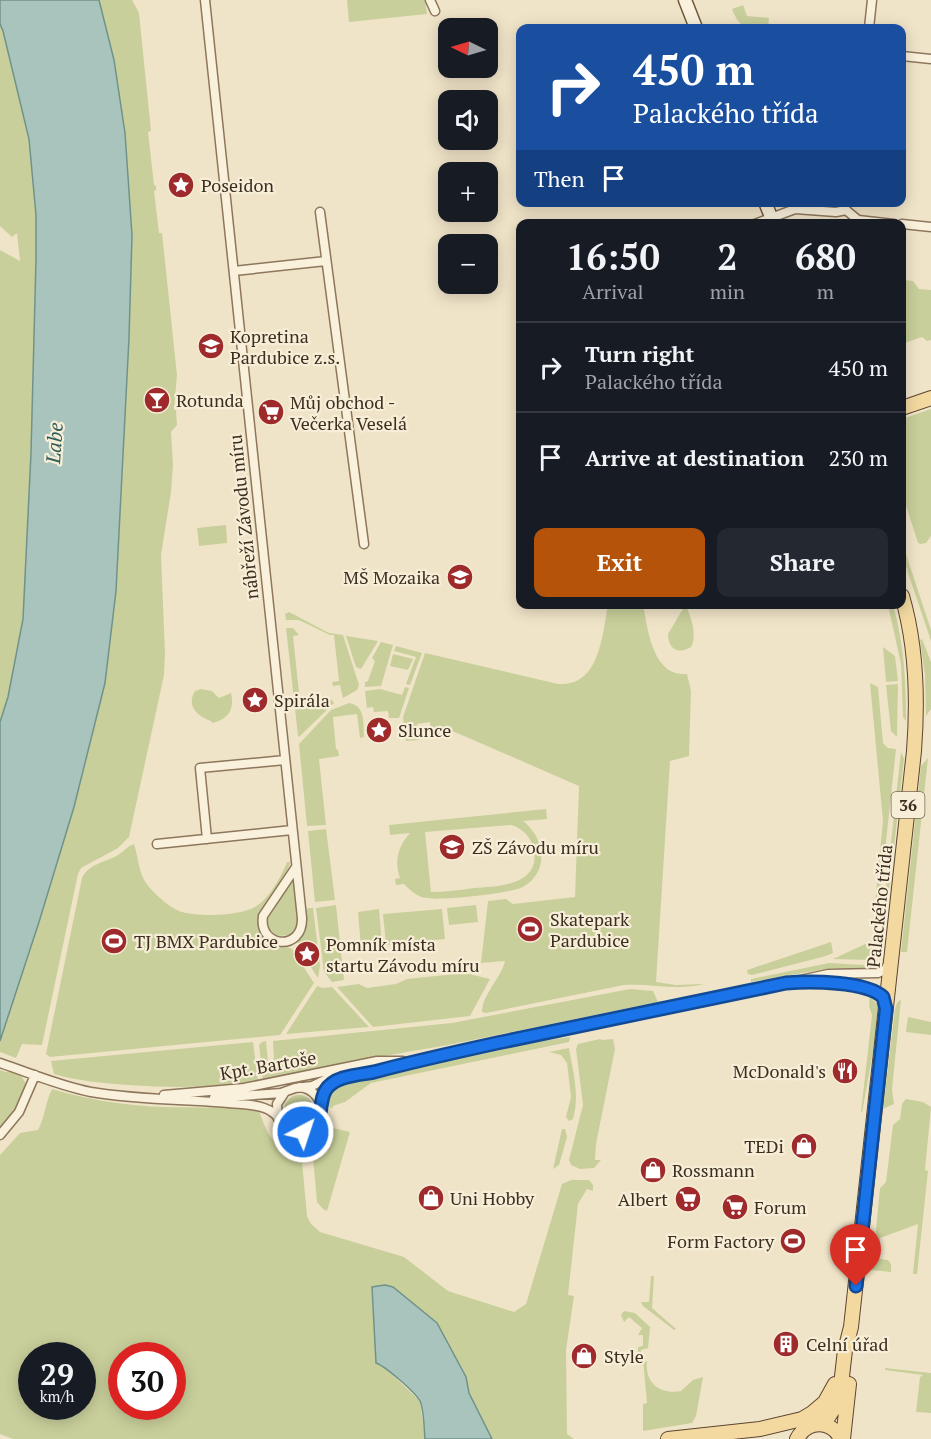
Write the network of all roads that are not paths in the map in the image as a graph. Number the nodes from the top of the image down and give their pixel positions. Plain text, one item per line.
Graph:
1 (205, 0) edge
2 (430, 0) edge
3 (685, 0) edge
4 (872, 0) edge
5 (435, 11) dead end
6 (694, 24) edge
7 (869, 24) edge
8 (906, 56) edge
9 (931, 59) edge
10 (847, 207) edge
11 (320, 212) dead end
12 (775, 219) edge
13 (906, 224) edge
14 (931, 227) edge
15 (326, 261) junction
16 (234, 271) junction
17 (931, 398) edge
18 (906, 407) edge
19 (364, 544) dead end
20 (905, 609) edge
21 (285, 759) junction
22 (292, 830) junction
23 (207, 839) junction
24 (157, 844) dead end
25 (296, 867) junction
26 (891, 958) junction
27 (869, 974) junction
28 (786, 983) junction
29 (889, 983) junction
30 (867, 988) junction
31 (886, 1009) junction
32 (413, 1061) junction
33 (2, 1063) edge
34 (35, 1076) junction
35 (300, 1087) junction
36 (288, 1090) junction
37 (129, 1097) junction
38 (169, 1100) junction
39 (321, 1104) junction
40 (279, 1119) junction
41 (0, 1135) edge
42 (851, 1327) junction
43 (845, 1350) junction
44 (816, 1424) junction
45 (730, 1436) edge
46 (668, 1439) edge
47 (797, 1439) edge
48 (842, 1439) edge

1 - 16 street, nábřeží Závodu míru
2 - 5 street
3 - 6 street
4 - 7 street
8 - 9 street
10 - 12 street
11 - 15 street
13 - 14 street
15 - 16 street
15 - 19 street
16 - 21 street, nábřeží Závodu míru
17 - 18 main road
20 - 26 main road, Palackého třída / 36
21 - 22 street, nábřeží Závodu míru
21 - 23 street
22 - 23 street
22 - 25 street, nábřeží Závodu míru
23 - 24 street
25 - 25 street, nábřeží Závodu míru
26 - 27 street
26 - 29 main road, Palackého třída / 36
27 - 28 street, Kpt. Bartoše
27 - 29 street, Kpt. Bartoše
28 - 30 street, Kpt. Bartoše
28 - 32 street, Kpt. Bartoše
29 - 30 street, Kpt. Bartoše
29 - 31 main road, Palackého třída
30 - 31 street
31 - 42 main road, Palackého třída
32 - 35 street, Kpt. Bartoše
32 - 37 street, Kpt. Bartoše
32 - 39 street, Kpt. Bartoše
33 - 34 street, Kpt. Bartoše
34 - 37 street, Kpt. Bartoše
34 - 41 street
35 - 36 street, Kpt. Bartoše
35 - 39 street, Kpt. Bartoše
36 - 38 street, Kpt. Bartoše
36 - 40 street, Kpt. Bartoše
37 - 38 street, Kpt. Bartoše
38 - 40 street, Kpt. Bartoše
39 - 40 street, Kpt. Bartoše
42 - 43 main road, Palackého třída
42 - 48 main road, Palackého třída
43 - 44 main road, Palackého třída
43 - 45 main road
44 - 45 main road
44 - 47 main road, Palackého třída
44 - 48 main road
45 - 46 main road

